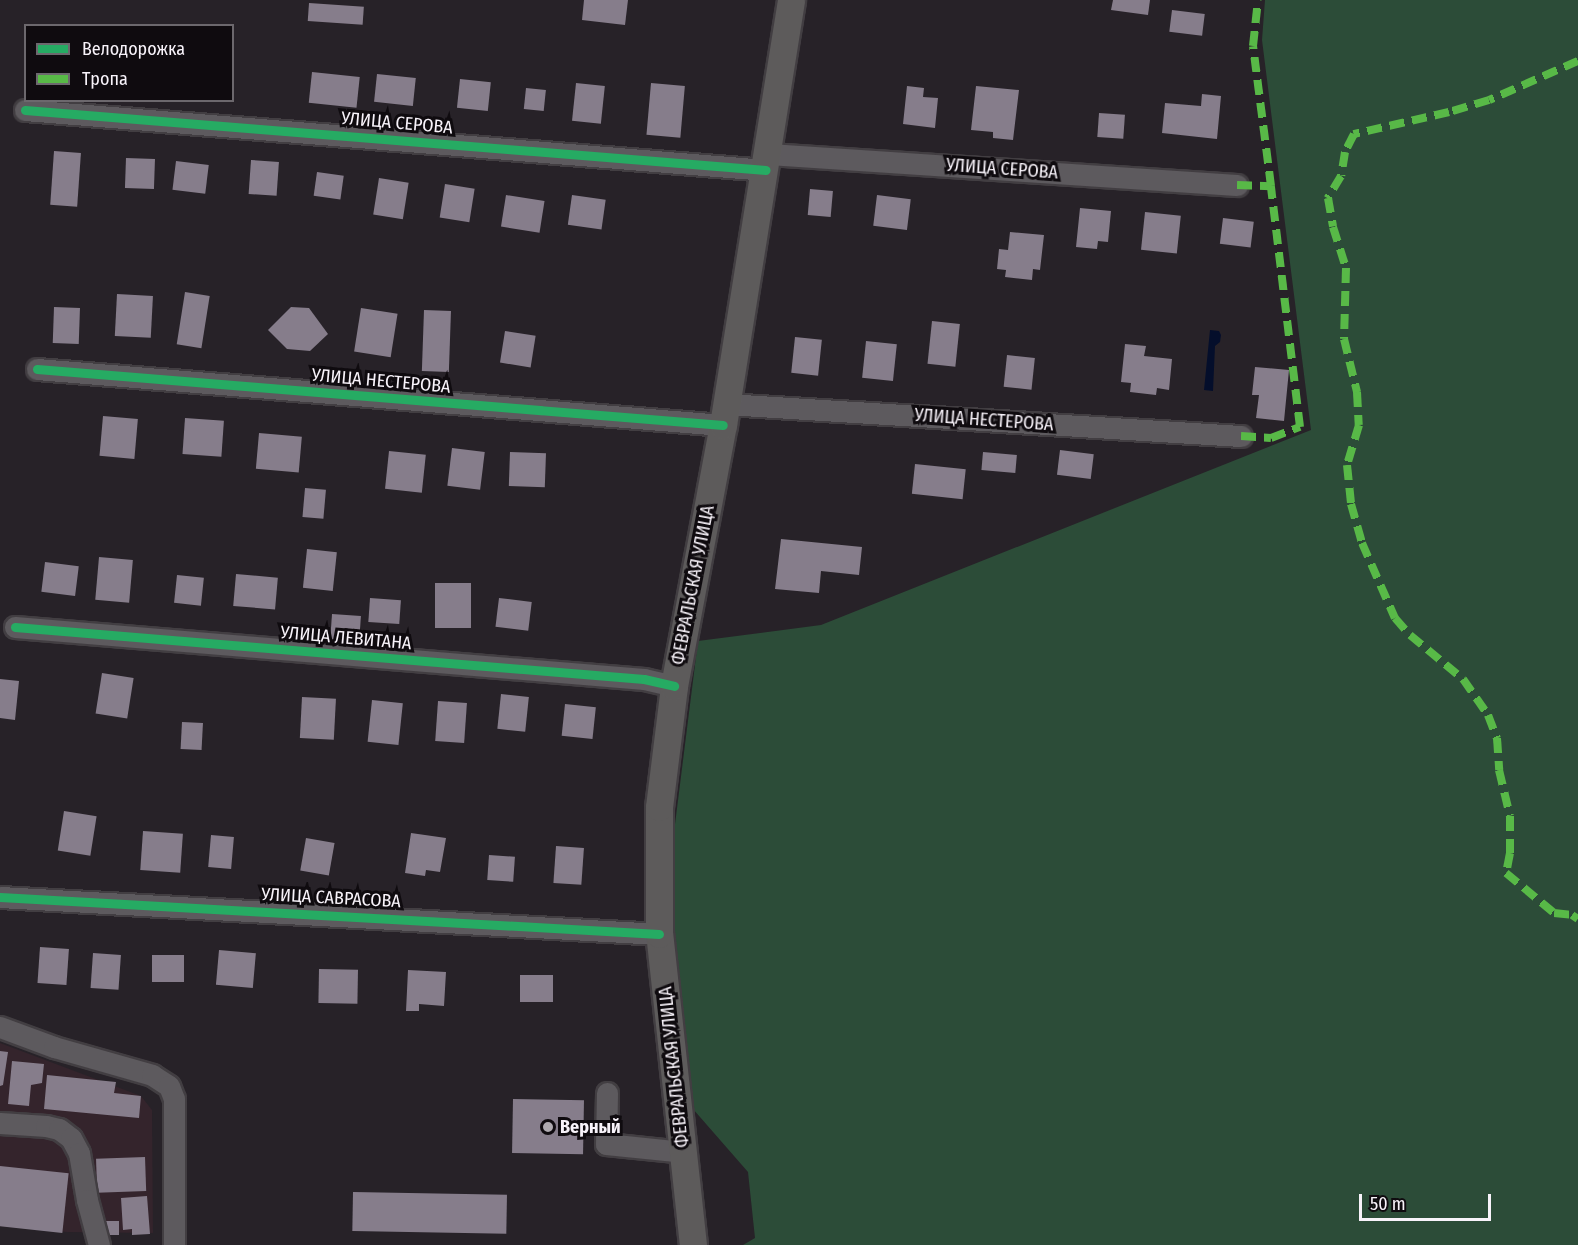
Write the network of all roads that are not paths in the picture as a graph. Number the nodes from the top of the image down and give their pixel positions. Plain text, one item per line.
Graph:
1 (791, 0) edge
2 (25, 110) dead end
3 (767, 162) junction
4 (1237, 185) dead end
5 (37, 369) dead end
6 (724, 415) junction
7 (1241, 436) dead end
8 (15, 627) dead end
9 (674, 686) junction
10 (0, 897) edge
11 (659, 934) junction
12 (0, 1027) edge
13 (608, 1093) dead end
14 (0, 1123) edge
15 (683, 1152) junction
16 (99, 1245) edge
17 (174, 1245) edge
18 (693, 1245) edge

1 - 3 main road, ФЕВРАЛЬСКАЯ УЛИЦА
2 - 3 street, УЛИЦА СЕРОВА
3 - 4 street, УЛИЦА СЕРОВА
3 - 6 main road, ФЕВРАЛЬСКАЯ УЛИЦА
5 - 6 street, УЛИЦА НЕСТЕРОВА
6 - 7 street, УЛИЦА НЕСТЕРОВА
6 - 9 main road, ФЕВРАЛЬСКАЯ УЛИЦА
8 - 9 street, УЛИЦА ЛЕВИТАНА
9 - 11 main road, ФЕВРАЛЬСКАЯ УЛИЦА
10 - 11 street, УЛИЦА САВРАСОВА
11 - 15 main road, ФЕВРАЛЬСКАЯ УЛИЦА
12 - 17 street
13 - 15 street
14 - 16 street
15 - 18 main road, ФЕВРАЛЬСКАЯ УЛИЦА

